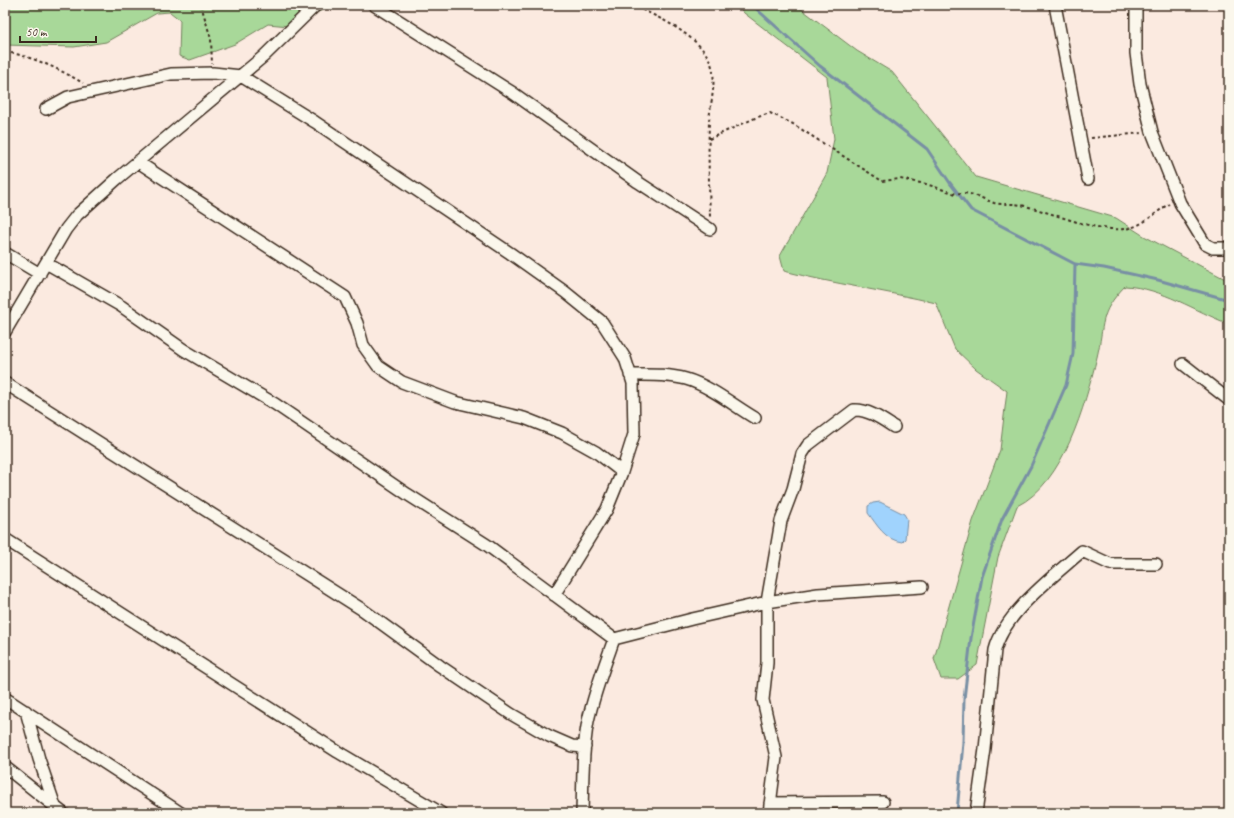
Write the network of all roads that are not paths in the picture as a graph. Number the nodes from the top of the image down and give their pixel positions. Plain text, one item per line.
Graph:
1 (316, 5) edge
2 (374, 5) edge
3 (1055, 5) edge
4 (1136, 5) edge
5 (241, 76) junction
6 (46, 108) dead end
7 (138, 162) junction
8 (1088, 179) dead end
9 (710, 229) road end
10 (1229, 248) edge
11 (5, 253) edge
12 (46, 262) junction
13 (40, 274) junction
14 (5, 332) edge
15 (1183, 364) dead end
16 (630, 375) junction
17 (5, 383) edge
18 (1229, 400) edge
19 (755, 418) dead end
20 (894, 427) dead end
21 (622, 472) junction
22 (5, 539) edge
23 (1156, 564) dead end
24 (922, 587) dead end
25 (554, 595) junction
26 (767, 602) junction
27 (614, 640) junction
28 (5, 698) edge
29 (26, 711) junction
30 (585, 748) junction
31 (5, 767) edge
32 (883, 802) dead end
33 (770, 808) edge
34 (60, 811) edge
35 (181, 813) edge
36 (441, 813) edge
37 (582, 813) edge
38 (976, 813) edge

1 - 5 street
2 - 9 street
3 - 8 street
4 - 10 street
5 - 6 street
5 - 7 street
5 - 16 street
7 - 12 street
7 - 21 street
11 - 13 street
12 - 13 street
12 - 25 street
13 - 14 street
15 - 18 street
16 - 19 street
16 - 21 street
17 - 30 street
20 - 26 street
21 - 25 street
22 - 36 street
23 - 38 street
24 - 26 street
25 - 27 street
26 - 27 street
26 - 33 street
27 - 30 street
28 - 29 street
29 - 34 street
29 - 35 street
30 - 37 street
31 - 34 street
32 - 33 street

